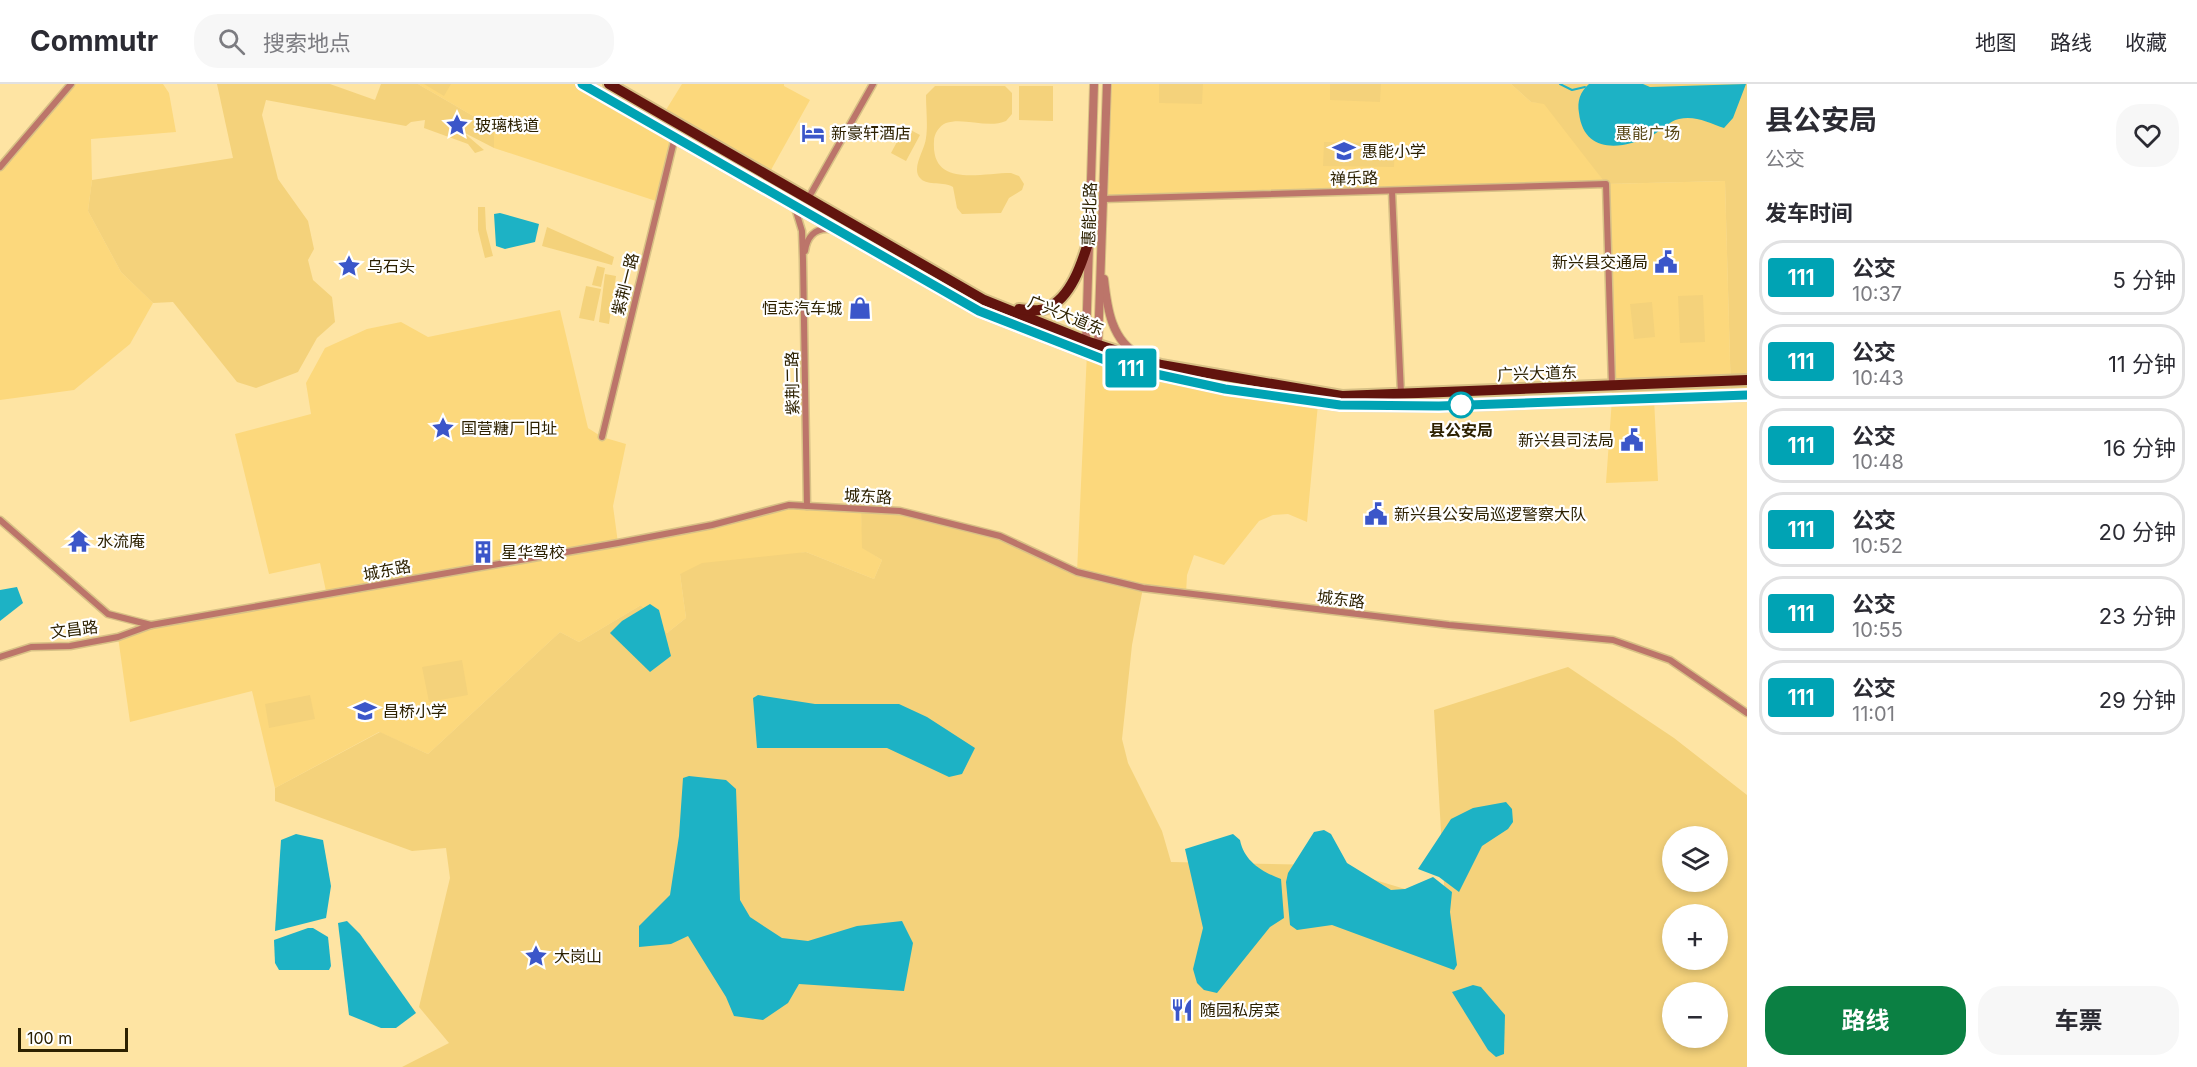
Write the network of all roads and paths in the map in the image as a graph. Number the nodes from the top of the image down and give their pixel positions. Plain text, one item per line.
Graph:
1 (71, 84) edge
2 (582, 84) edge
3 (609, 84) edge
4 (873, 84) edge
5 (1094, 84) edge
6 (1107, 84) edge
7 (675, 137) junction
8 (0, 167) edge
9 (1392, 190) junction
10 (808, 197) junction
11 (1103, 199) junction
12 (791, 202) junction
13 (840, 230) junction
14 (1089, 240) junction
15 (1102, 251) junction
16 (803, 260) junction
17 (1007, 308) junction
18 (1086, 341) junction
19 (1098, 345) junction
20 (1161, 365) junction
21 (1747, 380) edge
22 (1612, 385) junction
23 (1401, 394) junction
24 (1747, 395) edge
25 (602, 437) dead end
26 (807, 506) junction
27 (0, 520) edge
28 (151, 625) junction
29 (0, 657) edge
30 (1747, 713) edge

1 - 8 street
2 - 7 highway, 广兴大道东
3 - 10 highway, 广兴大道东
4 - 10 street
5 - 14 street, 惠能北路
6 - 11 street, 惠能北路
7 - 12 highway, 广兴大道东
7 - 25 street, 紫荆一路
9 - 11 street, 禅乐路
9 - 22 street, 禅乐路
9 - 23 street
10 - 17 highway, 广兴大道东
11 - 15 street, 惠能北路
12 - 13 highway, 广兴大道东
12 - 16 street, 紫荆二路
13 - 16 street, 紫荆二路
13 - 24 highway, 广兴大道东
14 - 17 highway
14 - 18 street, 惠能北路
15 - 19 street, 惠能北路
15 - 20 street
16 - 26 street, 紫荆二路
17 - 18 highway, 广兴大道东
18 - 19 highway, 广兴大道东
19 - 20 highway, 广兴大道东
20 - 23 highway, 广兴大道东
21 - 22 highway, 广兴大道东
22 - 23 highway, 广兴大道东
26 - 28 street, 城东路
26 - 30 street, 城东路
27 - 28 street, 城东路
28 - 29 street, 文昌路

